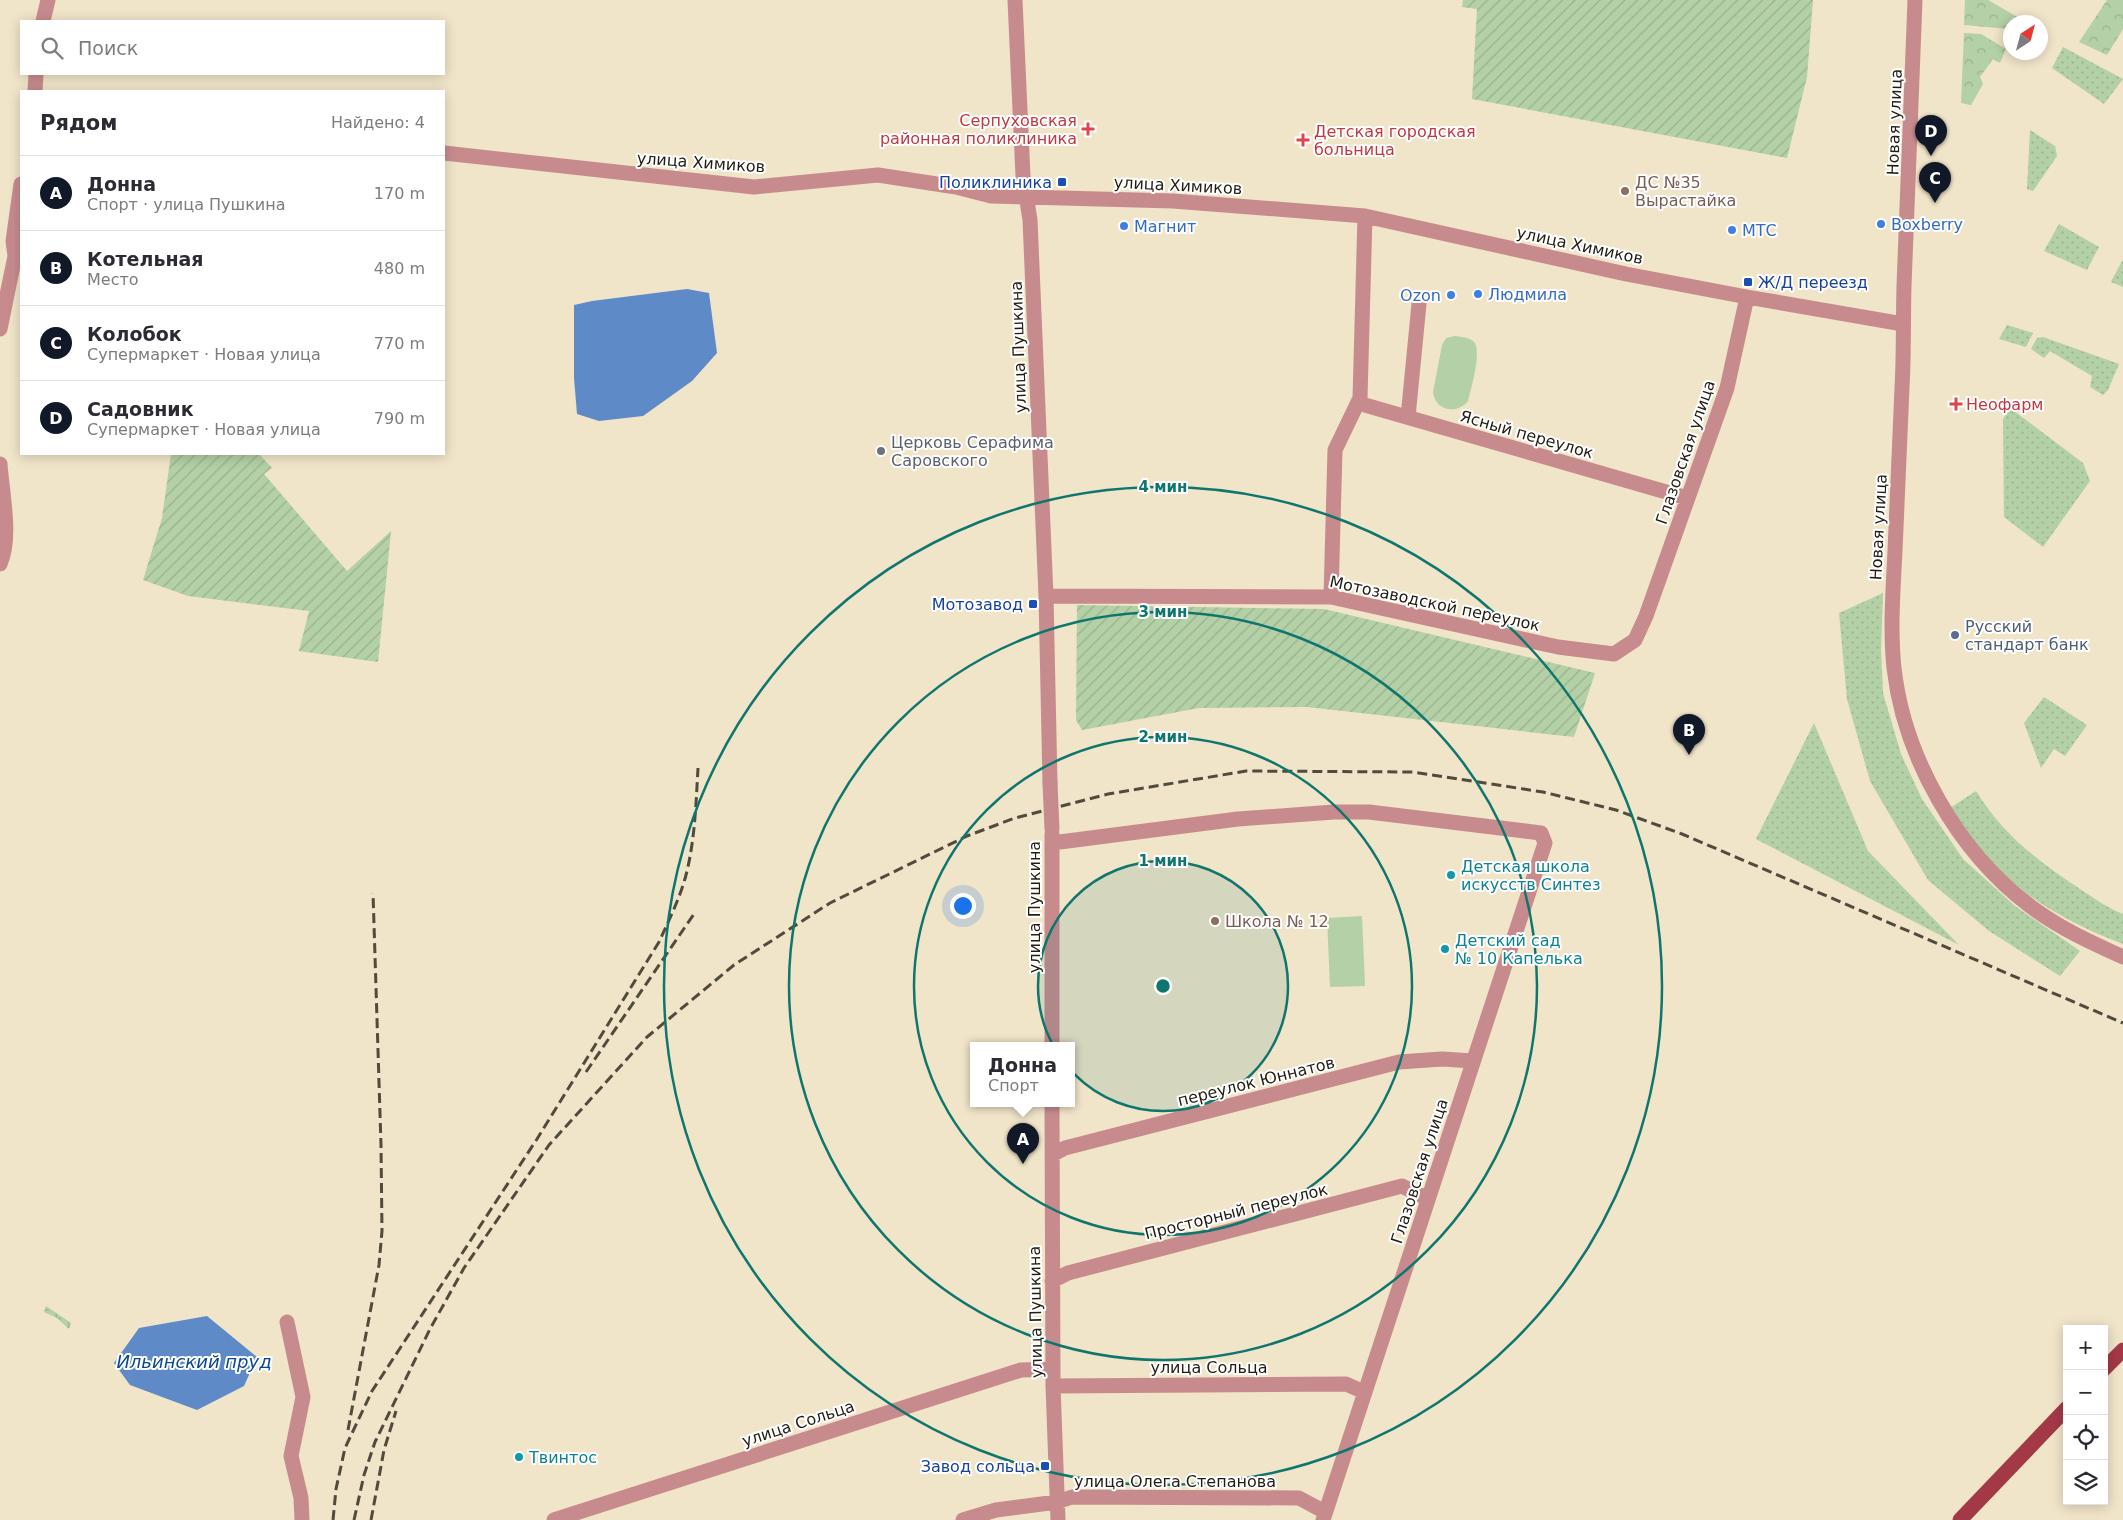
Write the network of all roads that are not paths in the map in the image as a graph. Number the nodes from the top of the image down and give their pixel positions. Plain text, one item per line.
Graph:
1 (48, 0) edge
2 (1015, 0) edge
3 (1915, 0) edge
4 (43, 20) edge
5 (36, 75) edge
6 (36, 90) edge
7 (445, 153) edge
8 (20, 191) edge
9 (1027, 198) junction
10 (1365, 216) junction
11 (18, 253) edge
12 (1747, 297) junction
13 (1419, 304) dead end
14 (1903, 324) junction
15 (0, 329) edge
16 (1358, 403) junction
17 (1408, 417) junction
18 (0, 464) edge
19 (1687, 498) junction
20 (0, 564) edge
21 (1046, 596) junction
22 (1330, 597) junction
23 (1646, 616) joint
24 (1052, 836) junction
25 (2123, 957) edge
26 (1052, 1042) edge
27 (1473, 1061) junction
28 (1052, 1107) edge
29 (1052, 1155) junction
30 (1428, 1198) junction
31 (1052, 1281) junction
32 (287, 1322) dead end
33 (2123, 1350) edge
34 (2108, 1365) edge
35 (1053, 1368) junction
36 (1053, 1386) junction
37 (1364, 1392) junction
38 (2063, 1412) edge
39 (1057, 1502) junction
40 (1324, 1516) edge
41 (302, 1520) edge
42 (554, 1520) edge
43 (963, 1520) edge
44 (1058, 1520) edge
45 (1960, 1520) edge

1 - 4 street
2 - 9 street, улица Пушкина
3 - 14 street, Новая улица
5 - 6 street
7 - 9 street, улица Химиков
8 - 11 street
9 - 10 street, улица Химиков
9 - 21 street, улица Пушкина
10 - 12 street, улица Химиков
10 - 16 street
11 - 15 street
12 - 14 street, улица Химиков
12 - 19 street, Глазовская улица
13 - 17 street
14 - 25 street, Новая улица
16 - 17 street, Ясный переулок
16 - 22 street
17 - 19 street, Ясный переулок
18 - 20 street
19 - 23 street, Глазовская улица
21 - 22 street, Мотозаводской переулок
21 - 24 street, улица Пушкина, bridge
22 - 23 street, Мотозаводской переулок
24 - 26 street, улица Пушкина
24 - 27 street, Глазовская улица
27 - 29 street, переулок Юннатов
27 - 30 street, Глазовская улица
28 - 29 street, улица Пушкина
29 - 31 street, улица Пушкина
30 - 31 street, Просторный переулок
30 - 37 street, Глазовская улица
31 - 35 street, улица Пушкина
32 - 41 street
33 - 34 main road
35 - 36 street, улица Пушкина
35 - 42 street, улица Сольца
36 - 37 street, улица Сольца
36 - 39 street, улица Пушкина
37 - 40 street, Глазовская улица
38 - 45 main road
39 - 40 street, улица Олега Степанова
39 - 43 street, улица Олега Степанова
39 - 44 street, улица Пушкина

